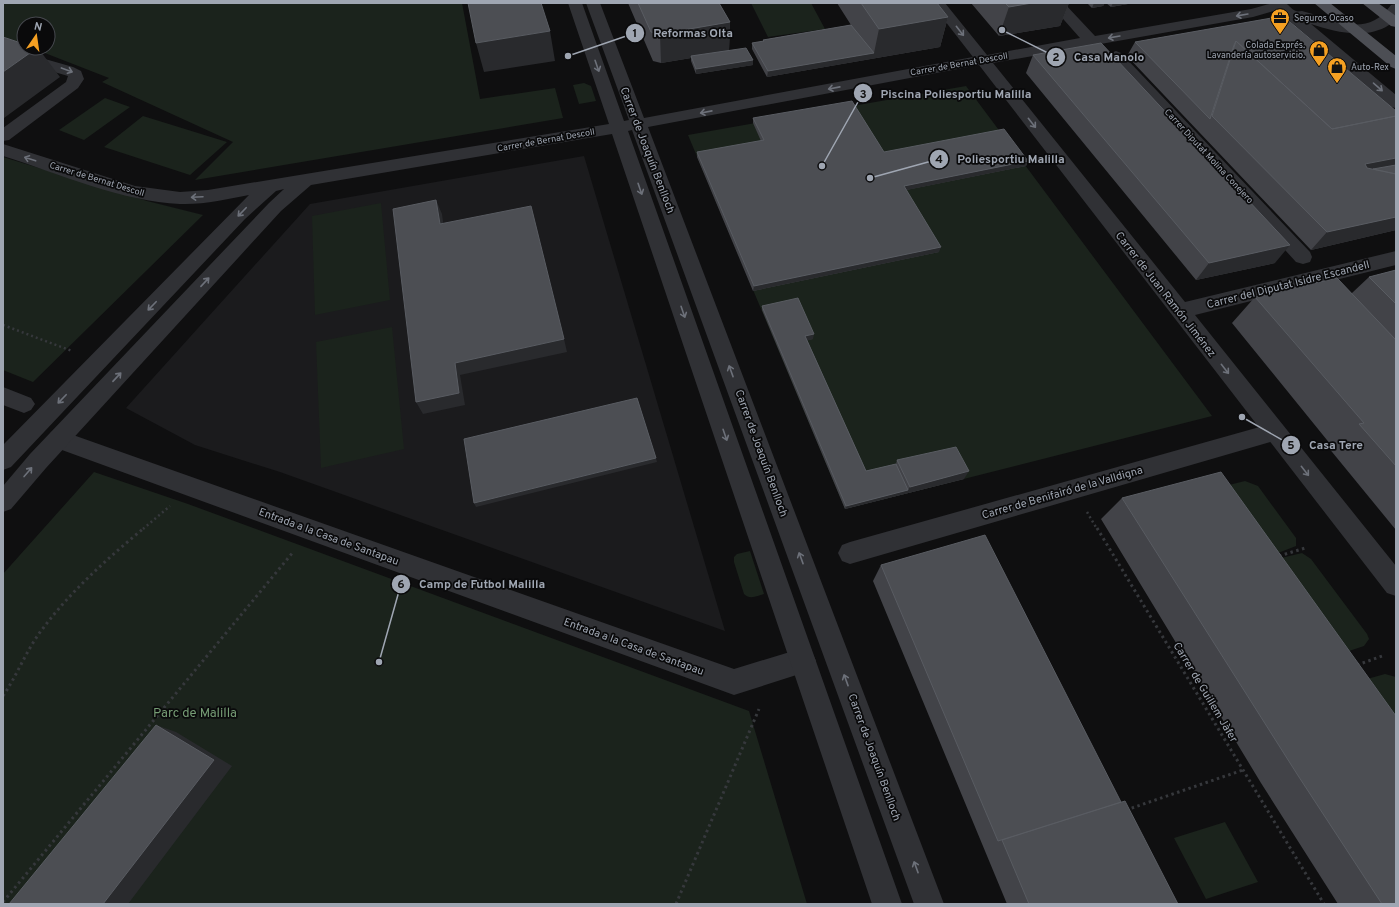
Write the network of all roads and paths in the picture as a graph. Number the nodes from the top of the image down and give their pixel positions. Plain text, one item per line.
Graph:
1 (575, 3) edge
2 (593, 3) edge
3 (938, 3) edge
4 (1056, 3) edge
5 (1321, 3) edge
6 (1369, 3) edge
7 (1280, 6) edge
8 (1394, 17) edge
9 (1354, 29) junction
10 (1091, 41) junction
11 (3, 52) edge
12 (1116, 56) dead end
13 (982, 60) junction
14 (1396, 64) edge
15 (1396, 102) edge
16 (628, 125) junction
17 (3, 136) edge
18 (3, 150) edge
19 (305, 181) junction
20 (271, 186) junction
21 (275, 207) junction
22 (1303, 257) dead end
23 (1396, 258) edge
24 (1180, 311) junction
25 (3, 325) edge
26 (76, 353) dead end
27 (3, 396) edge
28 (24, 404) dead end
29 (1274, 432) junction
30 (59, 438) junction
31 (3, 460) edge
32 (193, 487) junction
33 (1073, 489) junction
34 (3, 502) edge
35 (312, 529) junction
36 (1305, 548) dead end
37 (850, 553) dead end
38 (1275, 557) edge
39 (1396, 585) edge
40 (1385, 655) dead end
41 (803, 661) junction
42 (1351, 667) edge
43 (3, 696) edge
44 (760, 709) dead end
45 (1243, 770) junction
46 (1120, 812) edge
47 (3, 902) edge
48 (676, 904) edge
49 (887, 904) edge
50 (929, 904) edge
51 (1324, 904) edge

1 -> 16 street, Carrer de Joaquín Benlloch
2 - 16 street, Carrer de Joaquín Benlloch
3 -> 13 street, Carrer de Juan Ramón Jiménez
4 - 10 street
5 - 9 main road
6 - 8 main road
7 - 9 street
7 -> 10 street, Carrer de Bernat Descoll
7 -> 15 street
8 - 9 street
9 - 14 main road
10 - 13 street, Carrer de Bernat Descoll
11 -> 17 street
12 - 22 street, Carrer Diputat Molina Conejero
13 -> 16 street, Carrer de Bernat Descoll
13 -> 24 street, Carrer de Juan Ramón Jiménez
16 - 19 street, Carrer de Bernat Descoll
16 -> 41 street, Carrer de Joaquín Benlloch
50 -> 16 street, Carrer de Joaquín Benlloch
20 -> 18 street, Carrer de Bernat Descoll
19 - 20 street, Carrer de Bernat Descoll
19 - 21 street
20 - 21 street
20 -> 31 street
30 -> 21 street
23 - 24 street, Carrer del Diputat Isidre Escandell
24 -> 29 street, Carrer de Juan Ramón Jiménez
25 - 26 path
27 - 28 street
29 - 33 street, Carrer de Benifairó de la Valldigna
29 -> 39 street, Carrer de Juan Ramón Jiménez
30 - 32 street, Entrada a la Casa de Santapau
34 -> 30 street
32 - 35 street, Entrada a la Casa de Santapau
32 - 43 path
33 - 37 street, Carrer de Benifairó de la Valldigna
33 - 45 path, Carrer de Guillem Jàfer
35 - 41 street, Entrada a la Casa de Santapau
35 - 47 path
36 - 38 path
40 - 42 path
41 - 49 street, Carrer de Joaquín Benlloch
44 - 48 path
45 - 46 path
45 - 51 path, Carrer de Guillem Jàfer

